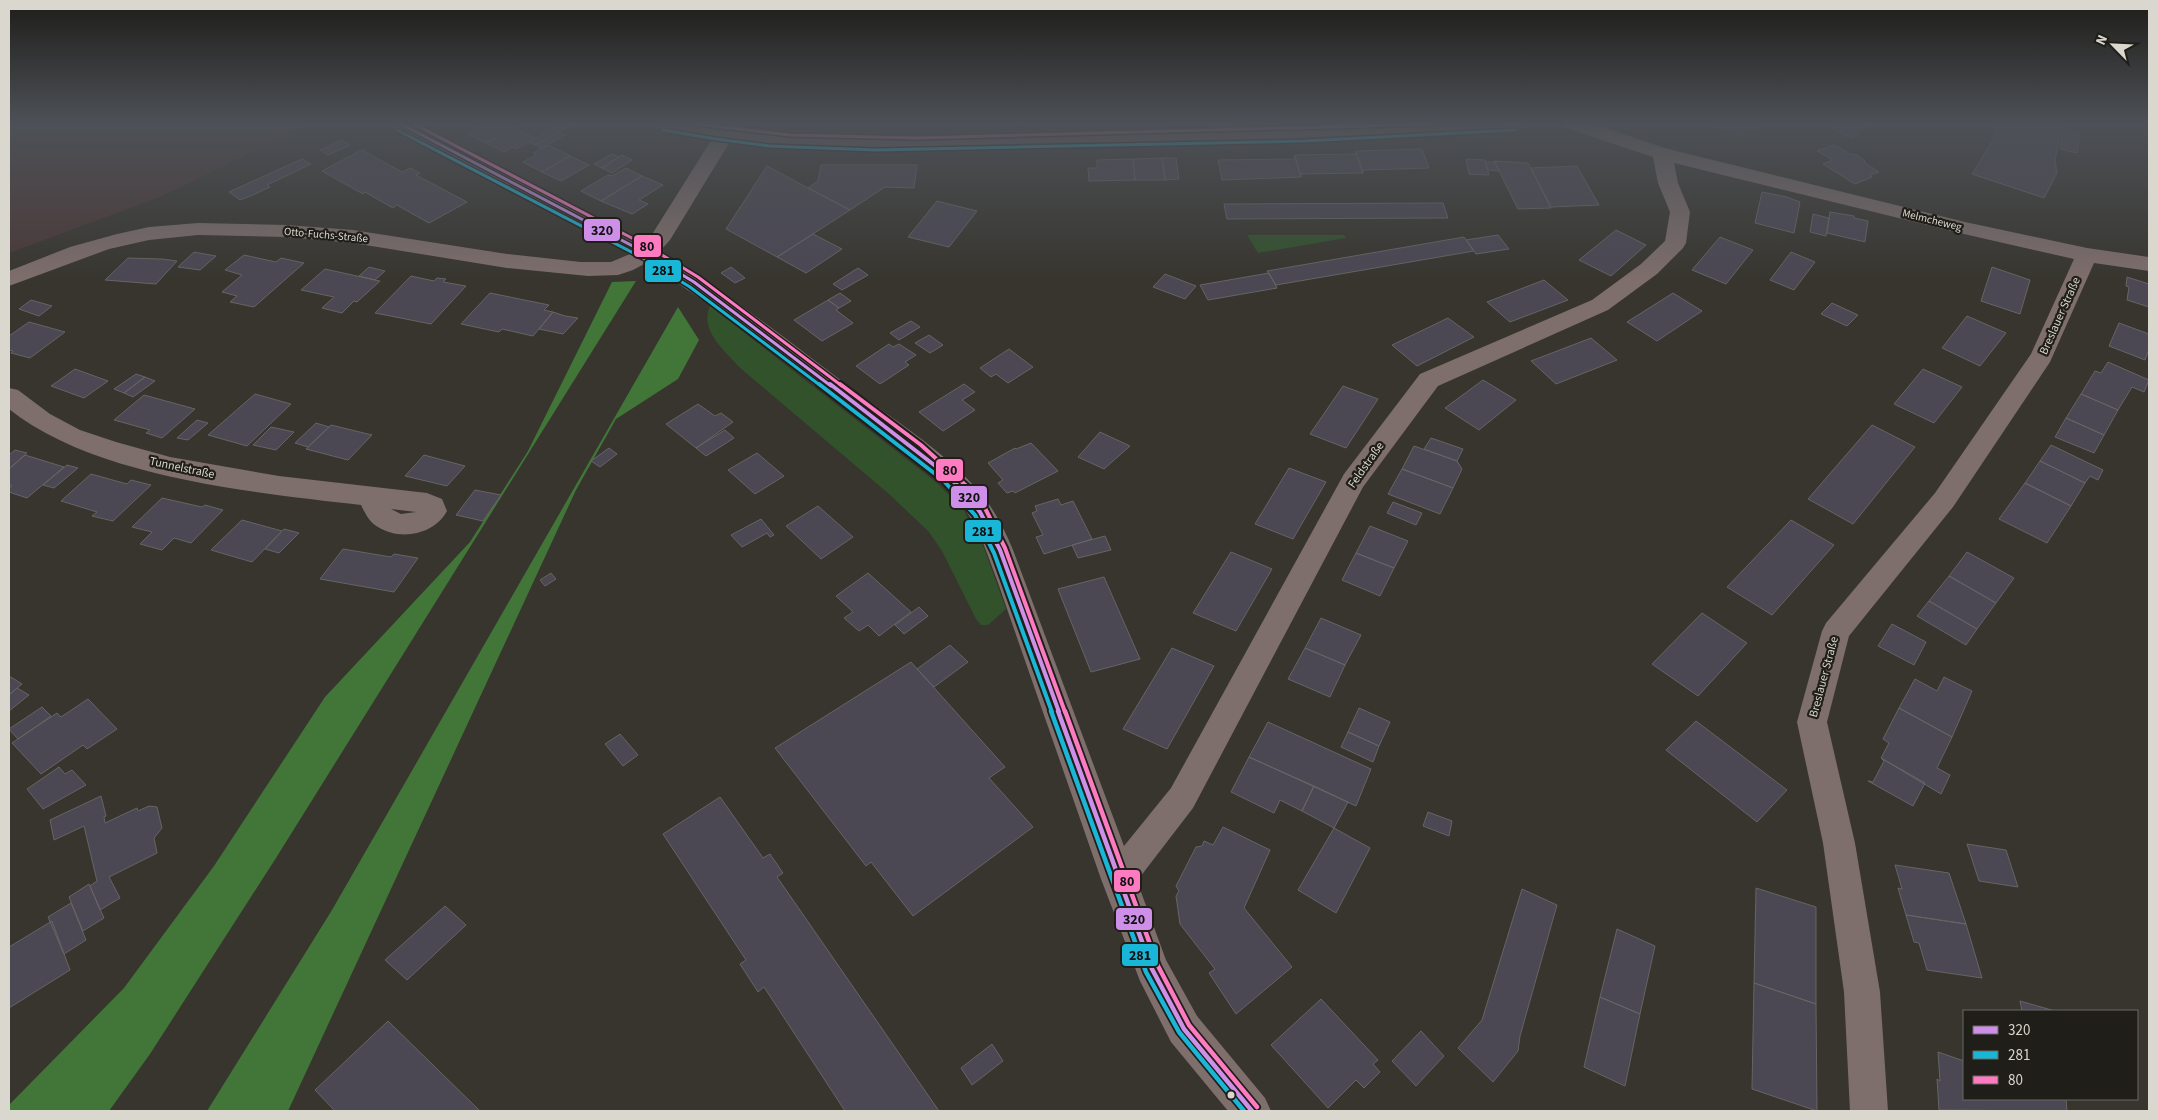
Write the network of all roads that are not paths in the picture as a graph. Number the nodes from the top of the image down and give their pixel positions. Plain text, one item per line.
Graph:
1 (500, 176) edge
2 (699, 176) edge
3 (1666, 176) edge
4 (1757, 176) edge
5 (646, 253) junction
6 (2086, 255) junction
7 (2149, 264) edge
8 (9, 279) edge
9 (9, 396) edge
10 (369, 496) dead end
11 (1118, 878) junction
12 (1252, 1111) edge
13 (1869, 1111) edge

1 - 5 street
2 - 5 street, Otto-Fuchs-Straße
3 - 11 street, Feldstraße
4 - 6 street, Melmcheweg
5 - 8 street, Otto-Fuchs-Straße
5 - 11 street
6 - 7 street, Melmcheweg
6 - 13 street, Breslauer Straße
9 - 10 street, Tunnelstraße
11 - 12 street

